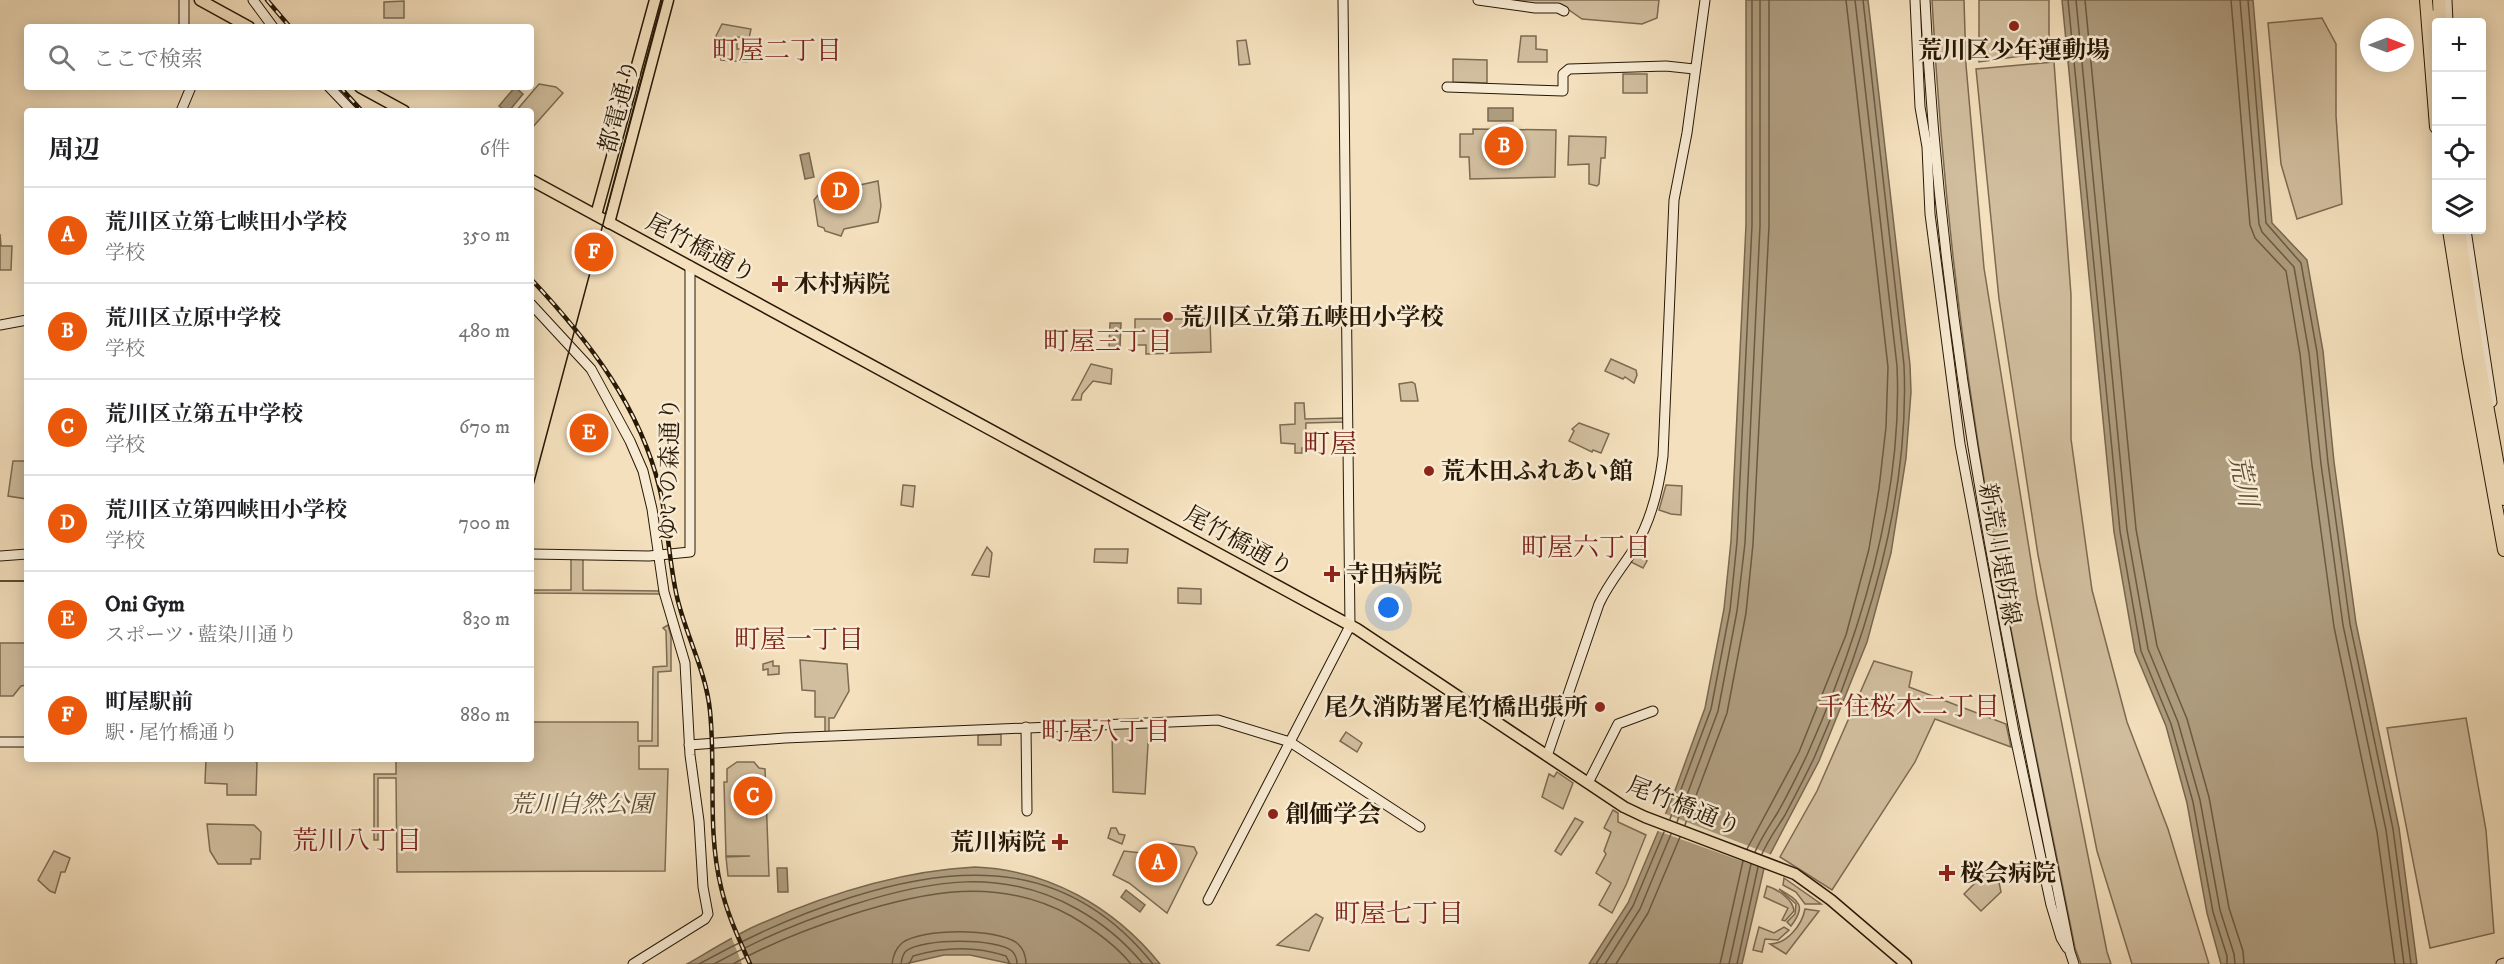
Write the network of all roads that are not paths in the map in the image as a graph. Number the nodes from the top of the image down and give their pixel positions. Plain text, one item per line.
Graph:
1 (184, 0) edge
2 (200, 0) edge
3 (253, 0) edge
4 (655, 0) edge
5 (668, 0) edge
6 (1343, 0) edge
7 (1478, 0) edge
8 (1705, 0) edge
9 (1915, 0) edge
10 (1925, 0) edge
11 (2427, 0) edge
12 (2434, 0) edge
13 (2443, 0) edge
14 (1564, 11) dead end
15 (2435, 18) edge
16 (2444, 18) edge
17 (184, 24) edge
18 (244, 24) edge
19 (271, 24) edge
20 (1694, 69) junction
21 (1447, 87) dead end
22 (190, 90) edge
23 (332, 90) edge
24 (366, 90) edge
25 (182, 108) edge
26 (349, 108) edge
27 (398, 108) edge
28 (2436, 126) edge
29 (1932, 155) junction
30 (534, 182) edge
31 (596, 215) junction
32 (609, 223) junction
33 (2450, 234) edge
34 (2455, 234) edge
35 (2460, 234) edge
36 (2467, 234) edge
37 (690, 266) junction
38 (534, 307) edge
39 (24, 321) edge
40 (0, 325) edge
41 (2504, 469) edge
42 (2504, 499) edge
43 (2504, 524) edge
44 (2504, 550) edge
45 (24, 554) edge
46 (534, 554) edge
47 (658, 555) junction
48 (0, 556) edge
49 (1350, 626) junction
50 (1653, 711) dead end
51 (1026, 728) junction
52 (0, 742) edge
53 (24, 742) edge
54 (1290, 742) junction
55 (689, 745) junction
56 (1547, 756) junction
57 (1588, 783) junction
58 (1027, 811) dead end
59 (1420, 827) dead end
60 (1208, 900) dead end
61 (633, 964) edge
62 (1906, 964) edge
63 (2072, 964) edge

1 - 17 street
2 - 18 main road
3 - 19 street
4 - 31 main road, 都電通り
5 - 32 main road, 都電通り
6 - 49 street
7 - 14 street
8 - 20 street
9 - 29 street, 新荒川堤防線
10 - 29 street, 新荒川堤防線
11 - 28 highway
12 - 15 street
13 - 16 highway
20 - 21 street
20 - 56 street
22 - 25 street
23 - 26 street
24 - 27 main road
29 - 63 street, 新荒川堤防線
30 - 31 main road, 尾竹橋通り
31 - 32 main road, 尾竹橋通り
32 - 37 main road, 尾竹橋通り
33 - 44 highway
34 - 43 street
35 - 42 highway
36 - 41 street
37 - 47 street, ゆいの森通り
37 - 49 main road, 尾竹橋通り
38 - 47 street
39 - 40 street
45 - 48 street
46 - 47 street, ゆいの森通り
47 - 55 street
49 - 54 street
49 - 56 main road, 尾竹橋通り
50 - 57 street
51 - 54 street
51 - 55 street
51 - 58 street
52 - 53 street
54 - 59 street
54 - 60 street
55 - 61 street
56 - 57 main road, 尾竹橋通り
57 - 62 main road, 尾竹橋通り

